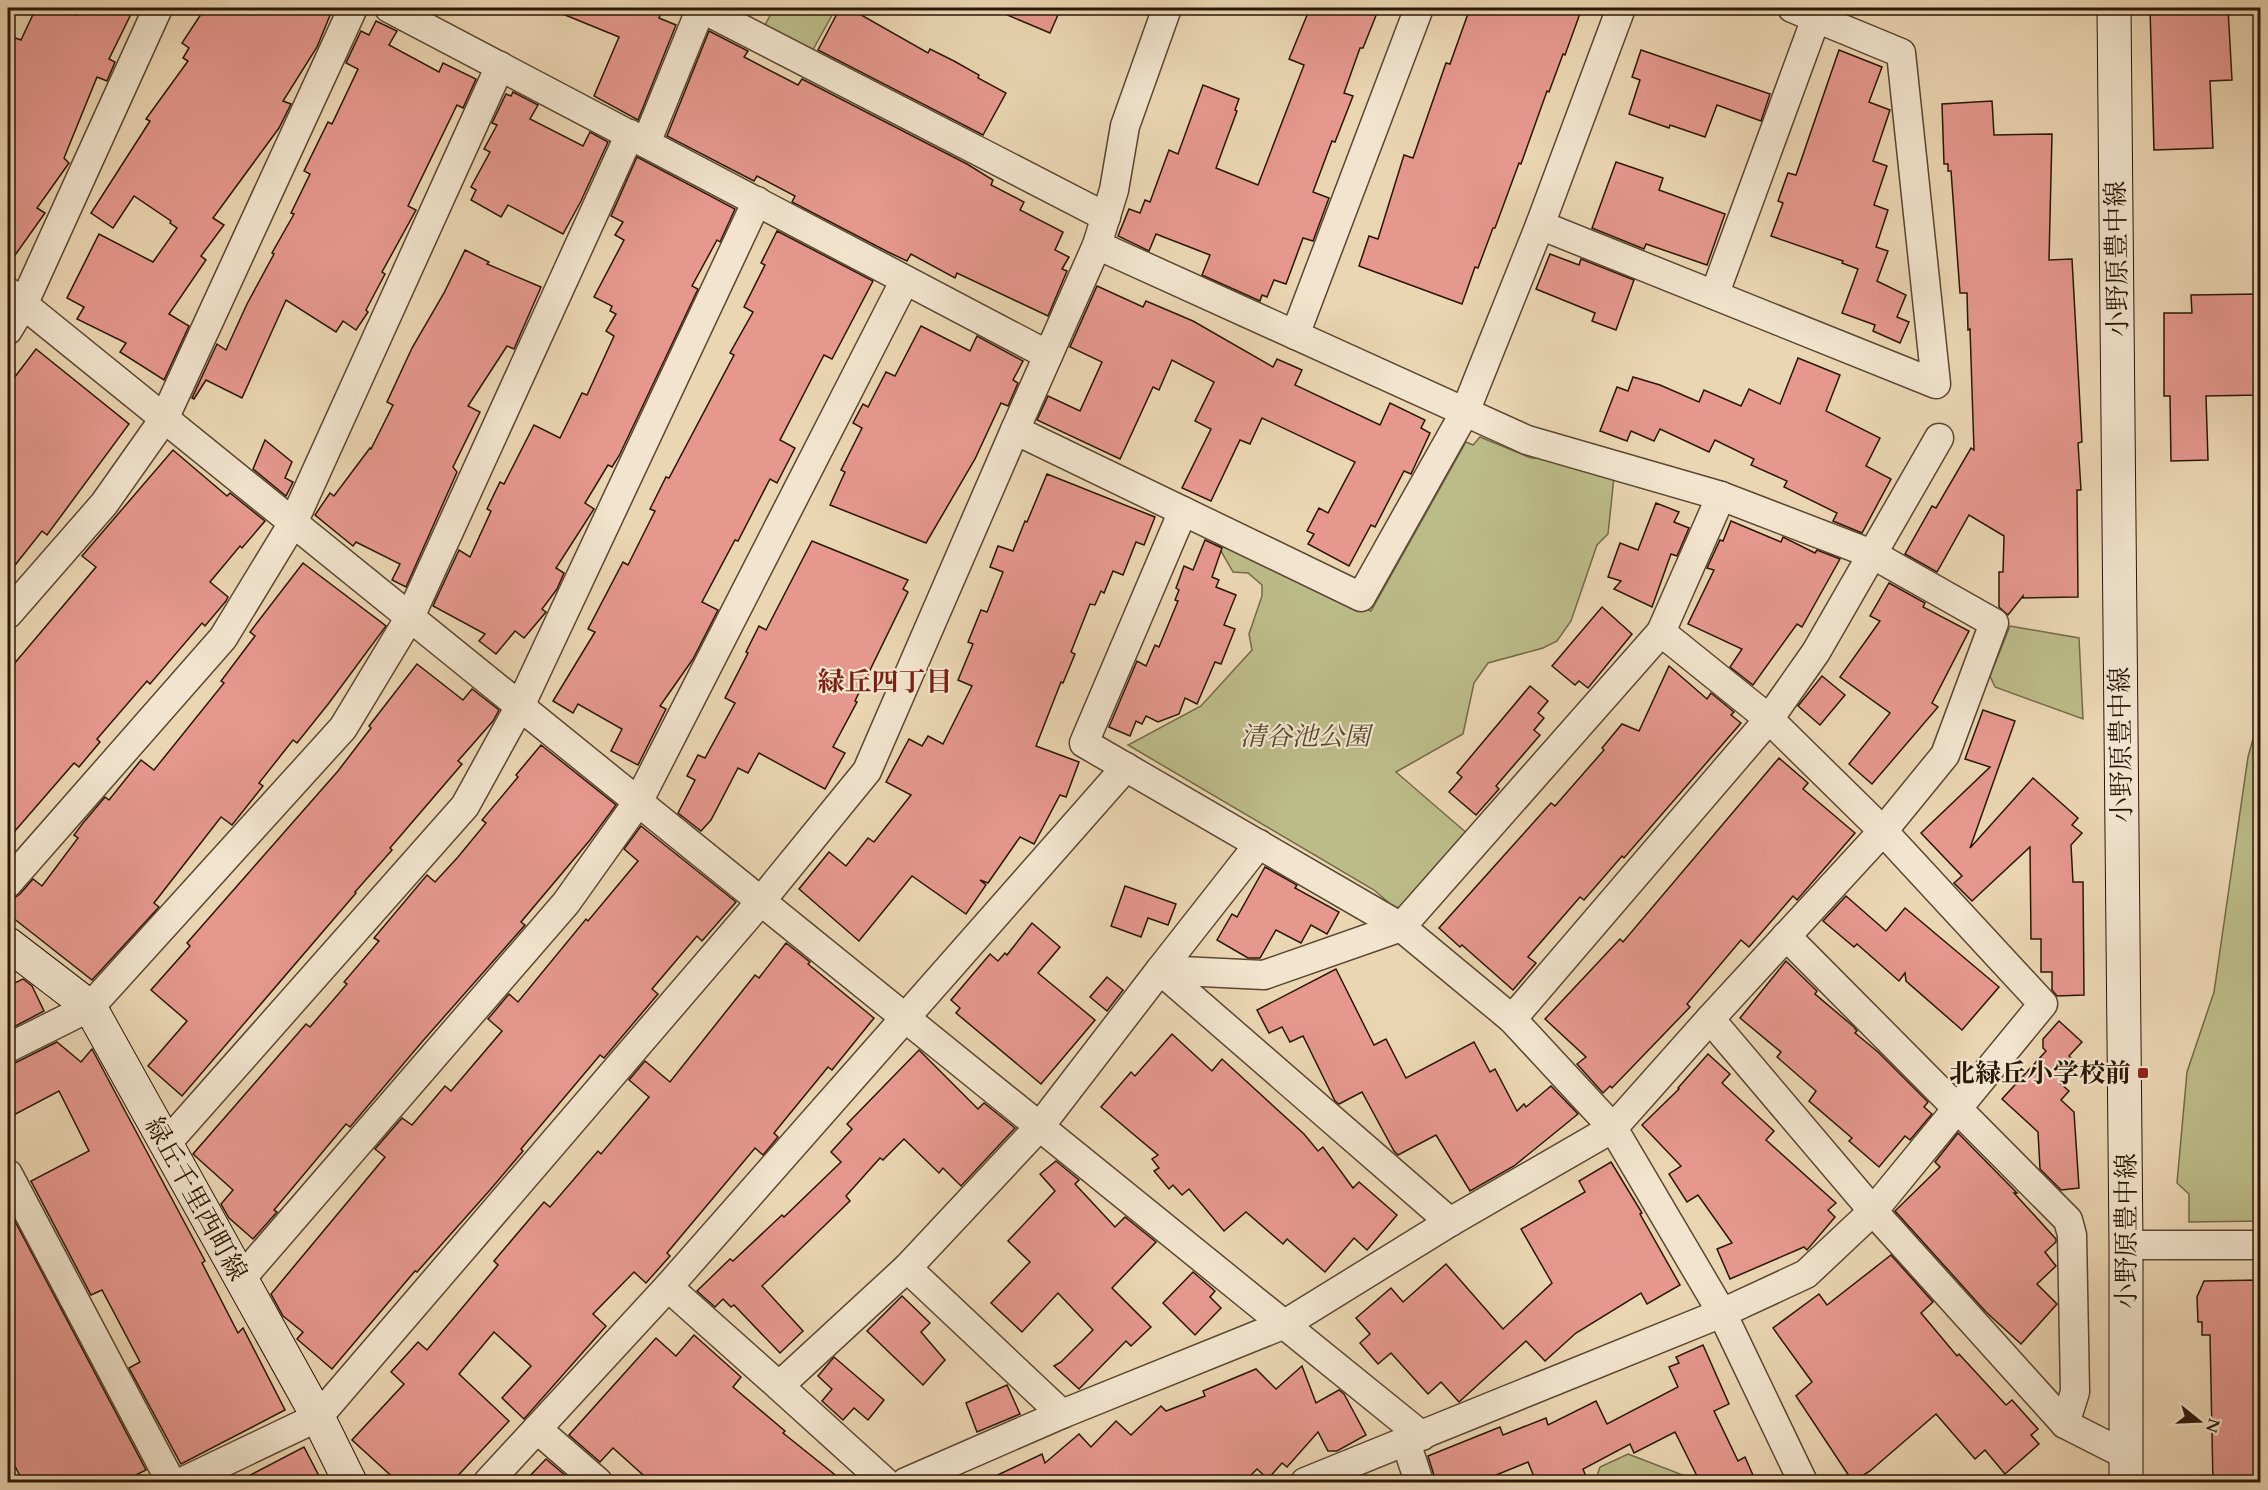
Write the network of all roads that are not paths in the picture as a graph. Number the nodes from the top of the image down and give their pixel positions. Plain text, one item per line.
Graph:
1 (158, 8) edge
2 (353, 8) edge
3 (389, 8) edge
4 (1167, 8) edge
5 (1419, 8) edge
6 (1621, 8) edge
7 (2114, 8) edge
8 (1804, 13) edge
9 (500, 66) junction
10 (638, 138) junction
11 (757, 201) junction
12 (1106, 217) junction
13 (1540, 225) junction
14 (1097, 245) junction
15 (905, 280) junction
16 (1715, 293) junction
17 (15, 299) edge
18 (8, 330) edge
19 (1295, 335) junction
20 (1048, 355) junction
21 (1465, 412) junction
22 (164, 419) junction
23 (1015, 430) junction
24 (1939, 438) dead end
25 (1721, 496) junction
26 (1183, 511) junction
27 (293, 523) junction
28 (1872, 554) junction
29 (8, 614) edge
30 (410, 617) junction
31 (1661, 633) junction
32 (519, 706) junction
33 (1769, 719) junction
34 (1126, 767) junction
35 (638, 802) junction
36 (1882, 831) junction
37 (1258, 844) junction
38 (8, 883) edge
39 (761, 901) junction
40 (1401, 927) junction
41 (1786, 936) junction
42 (8, 944) edge
43 (1160, 970) junction
44 (90, 1007) junction
45 (906, 1018) junction
46 (1512, 1019) junction
47 (1710, 1019) junction
48 (8, 1048) edge
49 (1958, 1108) junction
50 (1040, 1126) junction
51 (1614, 1128) junction
52 (166, 1144) junction
53 (8, 1174) edge
54 (1873, 1211) junction
55 (1450, 1222) junction
56 (2126, 1245) junction
57 (2260, 1245) edge
58 (908, 1268) junction
59 (240, 1280) junction
60 (668, 1287) junction
61 (1722, 1313) junction
62 (1285, 1324) junction
63 (779, 1386) junction
64 (1062, 1414) junction
65 (318, 1417) junction
66 (2065, 1424) junction
67 (537, 1429) junction
68 (1414, 1439) junction
69 (2126, 1469) edge
70 (171, 1482) edge
71 (182, 1482) edge
72 (350, 1482) edge
73 (488, 1482) edge
74 (598, 1482) edge
75 (885, 1482) edge
76 (906, 1482) edge
77 (1305, 1482) edge
78 (1419, 1482) edge
79 (1803, 1482) edge

1 - 17 street
2 - 22 street
3 - 9 street
4 - 12 street
5 - 19 street
6 - 13 street
7 - 56 street, 小野原豊中線
8 - 16 street
8 - 16 street
9 - 10 street
9 - 27 street
10 - 11 street
10 - 12 street
10 - 30 street
11 - 15 street
11 - 32 street
12 - 14 street
13 - 16 street
13 - 21 street
14 - 19 street
14 - 20 street
15 - 20 street
15 - 35 street
17 - 18 street
17 - 22 street
19 - 21 street
20 - 23 street
21 - 25 street
21 - 26 street
22 - 27 street
22 - 29 street
23 - 26 street
23 - 39 street
24 - 28 street
25 - 28 street
25 - 31 street
26 - 34 street
27 - 30 street
27 - 38 street
28 - 33 street
28 - 36 street
30 - 32 street
30 - 44 street
31 - 33 street
31 - 40 street
32 - 35 street
32 - 52 street
33 - 36 street
33 - 46 street
34 - 37 street
34 - 45 street
35 - 39 street
35 - 59 street
36 - 41 street
36 - 49 street
37 - 40 street
37 - 43 street
39 - 45 street
39 - 65 street
40 - 43 street
40 - 46 street
41 - 47 street
41 - 49 street
42 - 44 street, 緑丘千里西町線
43 - 50 street
43 - 55 street
44 - 48 street
44 - 52 street, 緑丘千里西町線
45 - 50 street
45 - 60 street
46 - 51 street
47 - 51 street
47 - 54 street
49 - 54 street
49 - 66 street
50 - 58 street
50 - 62 street
51 - 55 street
51 - 61 street
52 - 59 street, 緑丘千里西町線
53 - 70 street
54 - 61 street
54 - 66 street
55 - 62 street
56 - 57 street
56 - 69 street, 小野原豊中線
58 - 63 street
58 - 64 street
59 - 65 street, 緑丘千里西町線
60 - 63 street
60 - 67 street
61 - 68 street
61 - 79 street
62 - 64 street
62 - 68 street
63 - 75 street
64 - 76 street
65 - 71 street
65 - 72 street, 緑丘千里西町線
66 - 69 street
67 - 73 street
67 - 74 street
68 - 77 street
68 - 78 street

